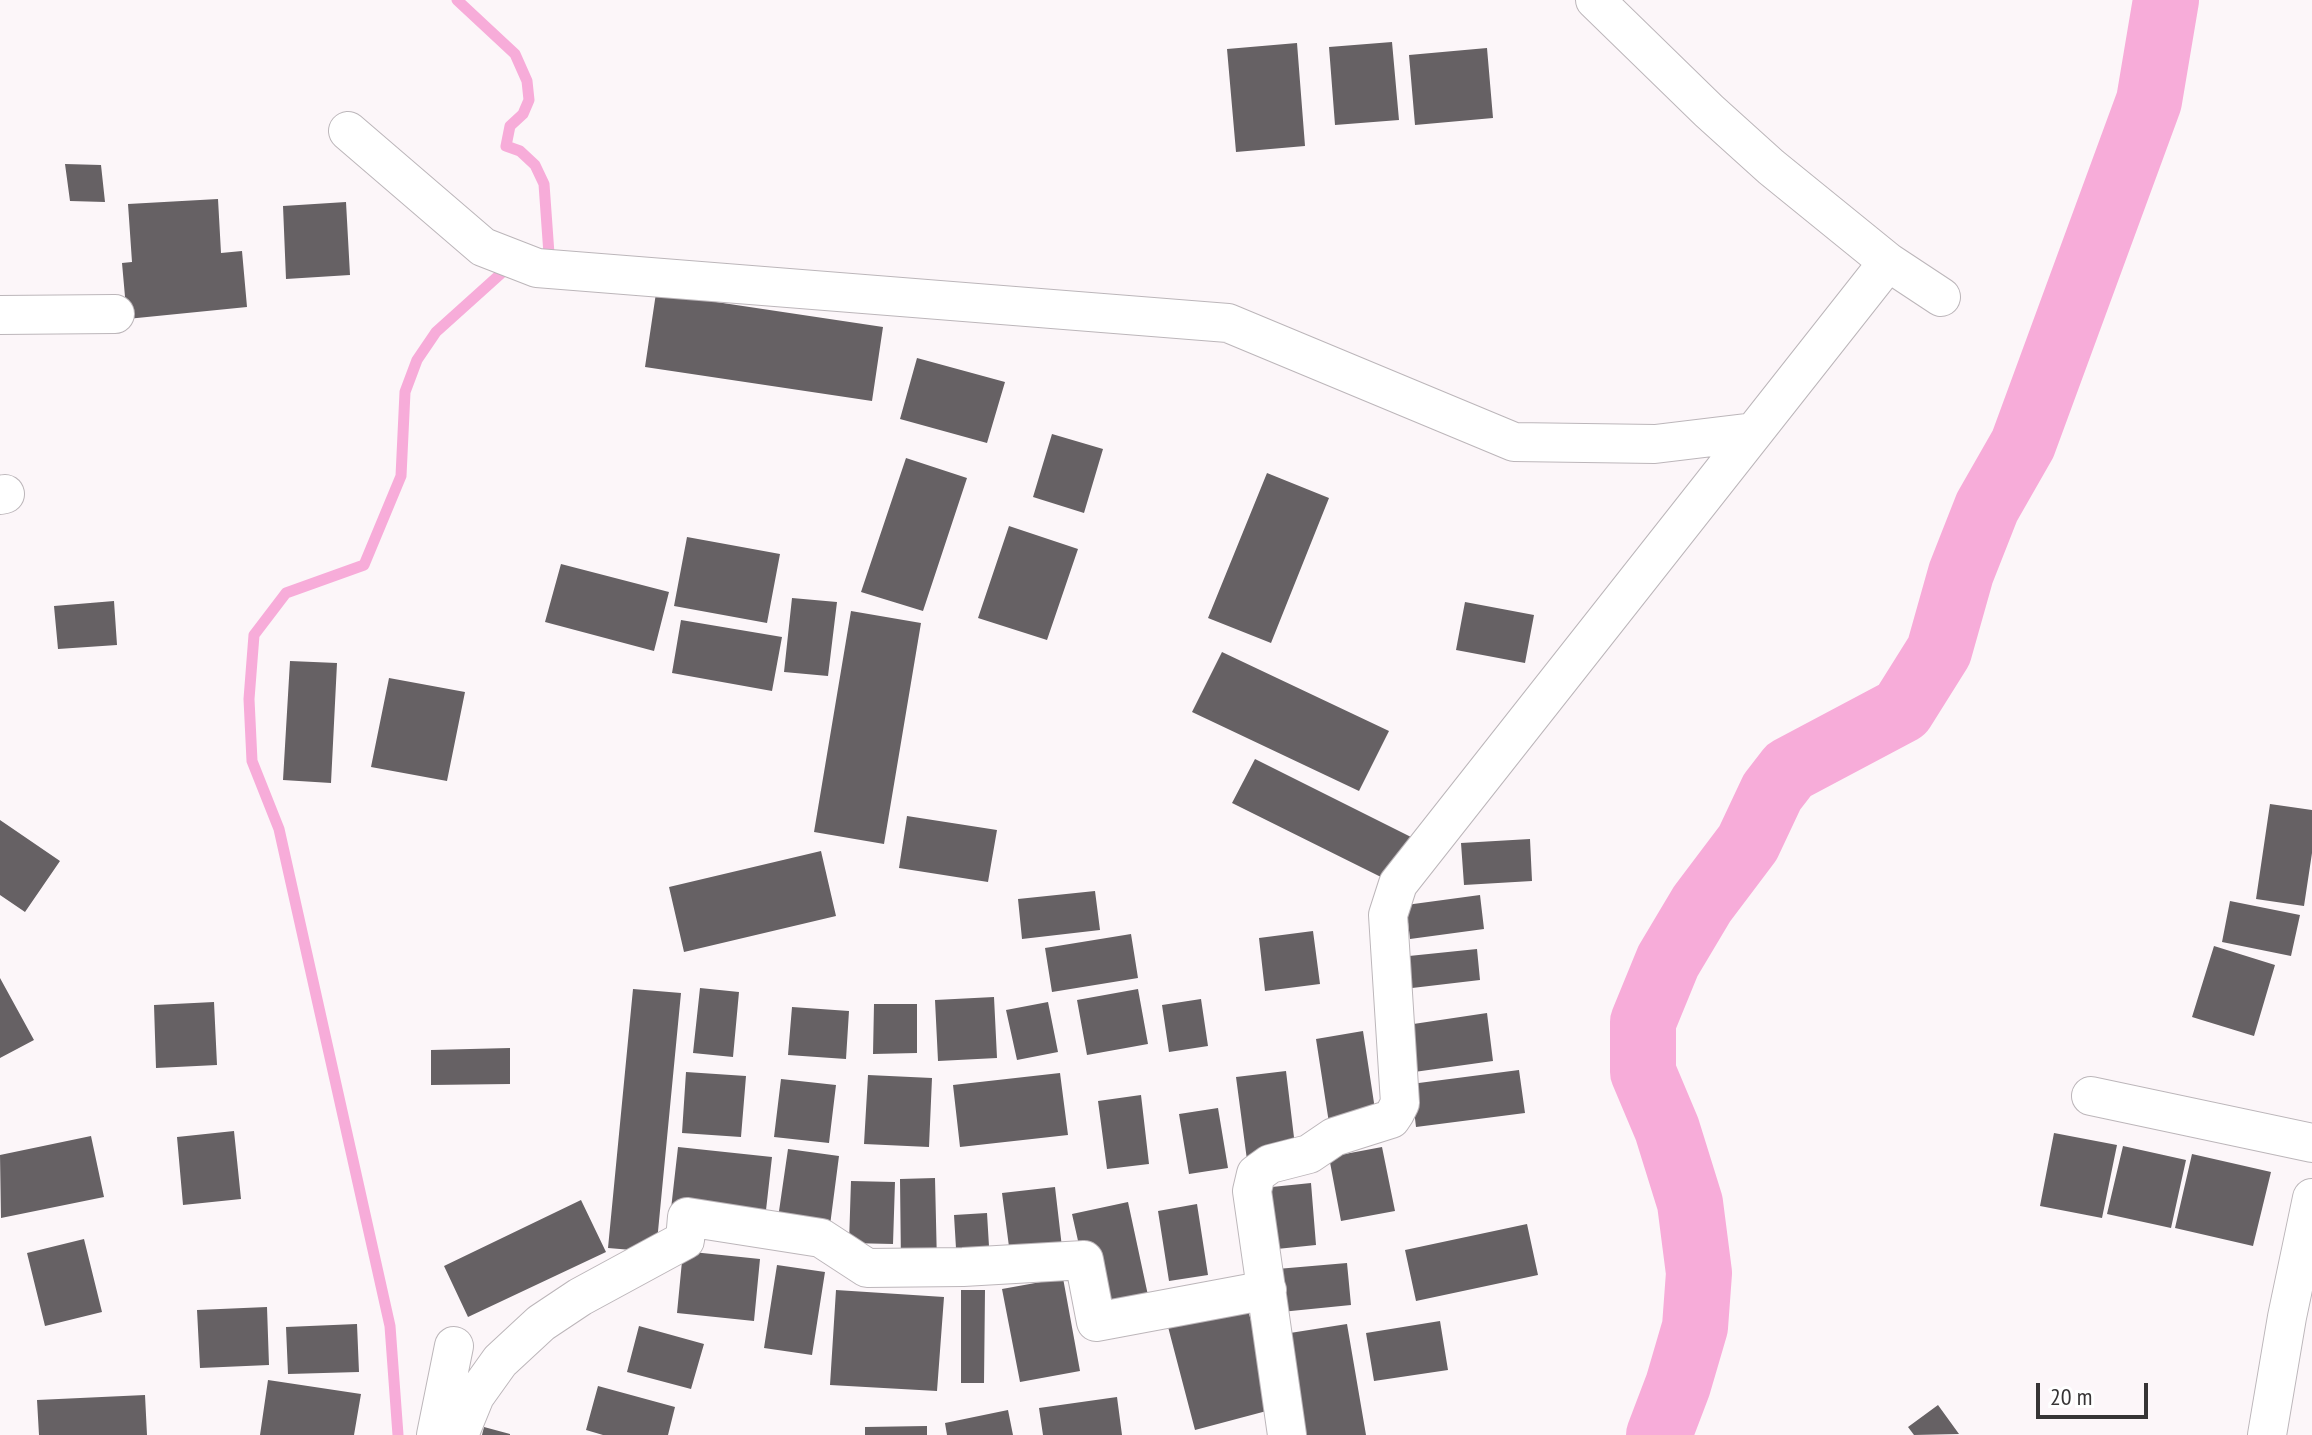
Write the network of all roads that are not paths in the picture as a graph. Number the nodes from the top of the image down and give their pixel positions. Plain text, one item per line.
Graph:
1 (1595, 0) edge
2 (348, 131) dead end
3 (1888, 262) junction
4 (1941, 297) dead end
5 (115, 314) dead end
6 (0, 315) edge
7 (1754, 432) junction
8 (2091, 1096) dead end
9 (2312, 1143) edge
10 (2312, 1198) edge
11 (1267, 1290) junction
12 (454, 1346) dead end
13 (436, 1435) edge
14 (459, 1435) edge
15 (1287, 1435) edge
16 (2267, 1435) edge

1 - 3 street
2 - 7 street
3 - 4 street
3 - 7 street
5 - 6 street
7 - 11 street
8 - 9 street
10 - 16 street
11 - 14 street
11 - 15 street
12 - 13 street

